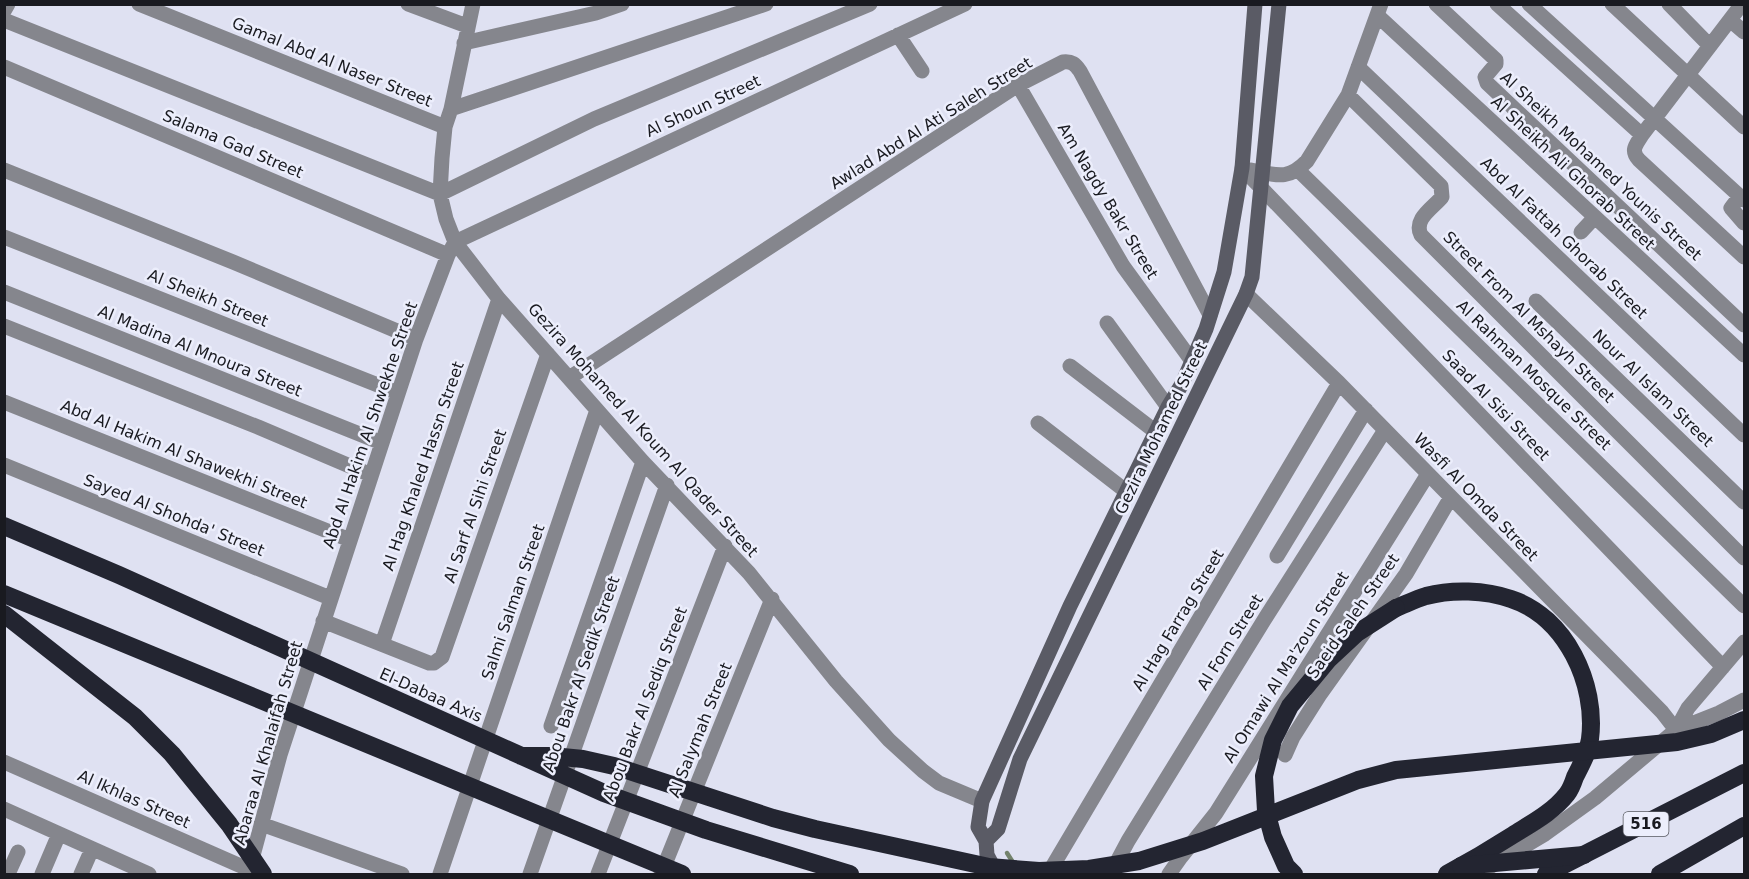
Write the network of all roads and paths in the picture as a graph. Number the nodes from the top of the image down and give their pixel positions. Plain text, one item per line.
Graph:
1 (8, 4) edge
2 (139, 4) edge
3 (408, 4) edge
4 (473, 4) edge
5 (622, 4) edge
6 (766, 4) edge
7 (870, 4) edge
8 (1255, 4) edge
9 (1279, 4) edge
10 (1436, 4) edge
11 (1497, 4) edge
12 (1529, 4) edge
13 (1612, 4) edge
14 (1669, 4) edge
15 (1742, 4) edge
16 (964, 5) edge
17 (1379, 10) edge
18 (4, 11) edge
19 (4, 20) edge
20 (1730, 20) junction
21 (467, 26) junction
22 (1744, 32) edge
23 (898, 35) junction
24 (464, 43) junction
25 (1710, 46) junction
26 (4, 67) edge
27 (1358, 67) junction
28 (922, 71) dead end
29 (1688, 75) junction
30 (1018, 85) junction
31 (1348, 95) junction
32 (451, 109) junction
33 (1655, 118) junction
34 (445, 127) junction
35 (1744, 127) edge
36 (1642, 135) junction
37 (1242, 168) junction
38 (4, 170) edge
39 (1298, 170) junction
40 (1262, 180) junction
41 (440, 194) junction
42 (1742, 198) edge
43 (1595, 217) junction
44 (1744, 223) edge
45 (1581, 232) dead end
46 (4, 237) edge
47 (452, 248) junction
48 (1744, 257) edge
49 (4, 292) edge
50 (1246, 294) junction
51 (499, 299) junction
52 (1536, 301) dead end
53 (1210, 315) junction
54 (1107, 323) dead end
55 (1744, 325) edge
56 (4, 326) edge
57 (416, 339) junction
58 (548, 354) junction
59 (1744, 355) edge
60 (1192, 361) junction
61 (1070, 366) dead end
62 (569, 378) junction
63 (1339, 383) junction
64 (398, 393) junction
65 (4, 402) edge
66 (1168, 407) junction
67 (597, 410) junction
68 (1366, 410) junction
69 (1038, 423) dead end
70 (1385, 430) junction
71 (1156, 432) junction
72 (1744, 435) edge
73 (382, 443) junction
74 (643, 462) junction
75 (4, 465) edge
76 (1428, 474) junction
77 (371, 475) junction
78 (667, 485) junction
79 (1127, 492) junction
80 (1451, 497) junction
81 (1744, 502) edge
82 (4, 526) edge
83 (350, 540) junction
84 (725, 546) junction
85 (1277, 556) dead end
86 (1744, 558) edge
87 (4, 594) edge
88 (330, 598) junction
89 (772, 599) junction
90 (1744, 606) edge
91 (4, 614) edge
92 (323, 621) junction
93 (1744, 642) edge
94 (382, 644) junction
95 (1723, 668) junction
96 (1744, 700) edge
97 (1744, 720) edge
98 (551, 726) dead end
99 (1676, 730) junction
100 (1285, 754) dead end
101 (520, 756) junction
102 (4, 762) edge
103 (1744, 773) edge
104 (982, 801) junction
105 (4, 809) edge
106 (261, 824) junction
107 (1744, 826) edge
108 (59, 834) junction
109 (986, 842) junction
110 (92, 849) junction
111 (18, 852) dead end
112 (1584, 855) junction
113 (139, 872) edge
114 (1462, 872) edge
115 (254, 873) edge
116 (8, 874) edge
117 (42, 874) edge
118 (81, 874) edge
119 (402, 874) edge
120 (440, 874) edge
121 (530, 874) edge
122 (598, 874) edge
123 (661, 874) edge
124 (682, 874) edge
125 (850, 874) edge
126 (997, 874) edge
127 (1048, 874) edge
128 (1110, 874) edge
129 (1169, 874) edge
130 (1294, 874) edge
131 (1546, 874) edge
132 (1660, 874) edge

1 - 18 street
2 - 34 street, Gamal Abd Al Naser Street
3 - 21 street
4 - 21 street, Gezira Mohamed Al Koum Al Qader Street
5 - 24 street
6 - 32 street
7 - 41 street
8 - 37 main road, Gezira Mohamed Street
9 - 40 main road, Gezira Mohamed Street
10 - 55 street, Al Sheikh Mohamed Younis Street
11 - 36 street
12 - 33 street
13 - 29 street
14 - 25 street
15 - 20 street
16 - 23 street, Al Shoun Street
17 - 27 street
17 - 43 street, Al Sheikh Ali Ghorab Street
19 - 41 street
20 - 22 street
20 - 25 street
21 - 24 street, Gezira Mohamed Al Koum Al Qader Street
23 - 28 street
23 - 47 street, Al Shoun Street
24 - 32 street, Gezira Mohamed Al Koum Al Qader Street
25 - 29 street
26 - 47 street, Salama Gad Street
27 - 31 street
27 - 72 street, Abd Al Fattah Ghorab Street
29 - 33 street
29 - 35 street
30 - 53 street, Awlad Abd Al Ati Saleh Street
30 - 60 street, Am Nagdy Bakr Street
30 - 62 street, Awlad Abd Al Ati Saleh Street
31 - 39 street
31 - 86 street, Street From Al Mshayh Street
32 - 34 street, Gezira Mohamed Al Koum Al Qader Street
33 - 36 street
33 - 42 street
34 - 41 street, Gezira Mohamed Al Koum Al Qader Street
36 - 48 street
37 - 40 street
37 - 53 main road, Gezira Mohamed Street
38 - 57 street
39 - 40 street
39 - 90 street, Al Rahman Mosque Street
40 - 50 main road, Gezira Mohamed Street
40 - 95 street, Saad Al Sisi Street
41 - 47 street, Gezira Mohamed Al Koum Al Qader Street
42 - 44 street
43 - 45 street
43 - 59 street, Al Sheikh Ali Ghorab Street
46 - 64 street, Al Sheikh Street
47 - 51 street, Gezira Mohamed Al Koum Al Qader Street
47 - 57 street, Abd Al Hakim Al Shwekhe Street
49 - 73 street, Al Madina Al Mnoura Street
50 - 63 street, Wasfi Al Omda Street
50 - 109 main road, Gezira Mohamed Street
51 - 58 street, Gezira Mohamed Al Koum Al Qader Street
51 - 94 street, Al Hag Khaled Hassn Street
52 - 81 street, Nour Al Islam Street
53 - 60 main road, Gezira Mohamed Street
54 - 66 street
56 - 77 street
57 - 64 street, Abd Al Hakim Al Shwekhe Street
58 - 62 street, Gezira Mohamed Al Koum Al Qader Street
58 - 94 street, Al Sarf Al Sihi Street
60 - 66 main road, Gezira Mohamed Street
61 - 71 street
62 - 67 street, Gezira Mohamed Al Koum Al Qader Street
63 - 68 street, Wasfi Al Omda Street
63 - 127 street, Al Hag Farrag Street
64 - 73 street, Abd Al Hakim Al Shwekhe Street
65 - 83 street, Abd Al Hakim Al Shawekhi Street
66 - 71 main road, Gezira Mohamed Street
67 - 74 street, Gezira Mohamed Al Koum Al Qader Street
67 - 120 street, Salmi Salman Street
68 - 70 street, Wasfi Al Omda Street
68 - 85 street
69 - 79 street
70 - 76 street, Wasfi Al Omda Street
70 - 128 street, Al Forn Street
71 - 79 main road, Gezira Mohamed Street
73 - 77 street, Abd Al Hakim Al Shwekhe Street
74 - 78 street, Gezira Mohamed Al Koum Al Qader Street
74 - 98 street
75 - 88 street, Sayed Al Shohda' Street
76 - 80 street, Wasfi Al Omda Street
76 - 129 street, Al Omawi Al Ma'zoun Street
77 - 83 street, Abd Al Hakim Al Shwekhe Street
78 - 84 street, Gezira Mohamed Al Koum Al Qader Street
78 - 121 street, Abou Bakr Al Sedik Street
79 - 104 main road, Gezira Mohamed Street
80 - 99 street, Wasfi Al Omda Street
80 - 100 street, Saeid Saleh Street
82 - 101 highway, El-Dabaa Axis, bridge
83 - 88 street, Abd Al Hakim Al Shwekhe Street
84 - 89 street, Gezira Mohamed Al Koum Al Qader Street
84 - 122 street, Abou Bakr Al Sediq Street
87 - 124 highway, bridge
88 - 92 street, Abd Al Hakim Al Shwekhe Street
89 - 104 street, Gezira Mohamed Al Koum Al Qader Street
89 - 123 street, Al Salymah Street
91 - 115 highway, bridge
92 - 94 street
92 - 106 street, Abaraa Al Khalaifah Street
93 - 95 street
95 - 99 street
96 - 99 street
97 - 101 highway, bridge
99 - 114 street
101 - 125 highway, El-Dabaa Axis, bridge
102 - 115 street, Al Ikhlas Street
103 - 112 highway, 516
104 - 109 main road, Gezira Mohamed Street
105 - 108 street
106 - 115 street, Abaraa Al Khalaifah Street
106 - 119 street
107 - 132 highway
108 - 110 street
108 - 117 street
109 - 126 main road, Gezira Mohamed Street
110 - 113 street
110 - 118 street
111 - 116 street
112 - 114 highway, bridge
112 - 131 highway, 516
114 - 130 highway, bridge

